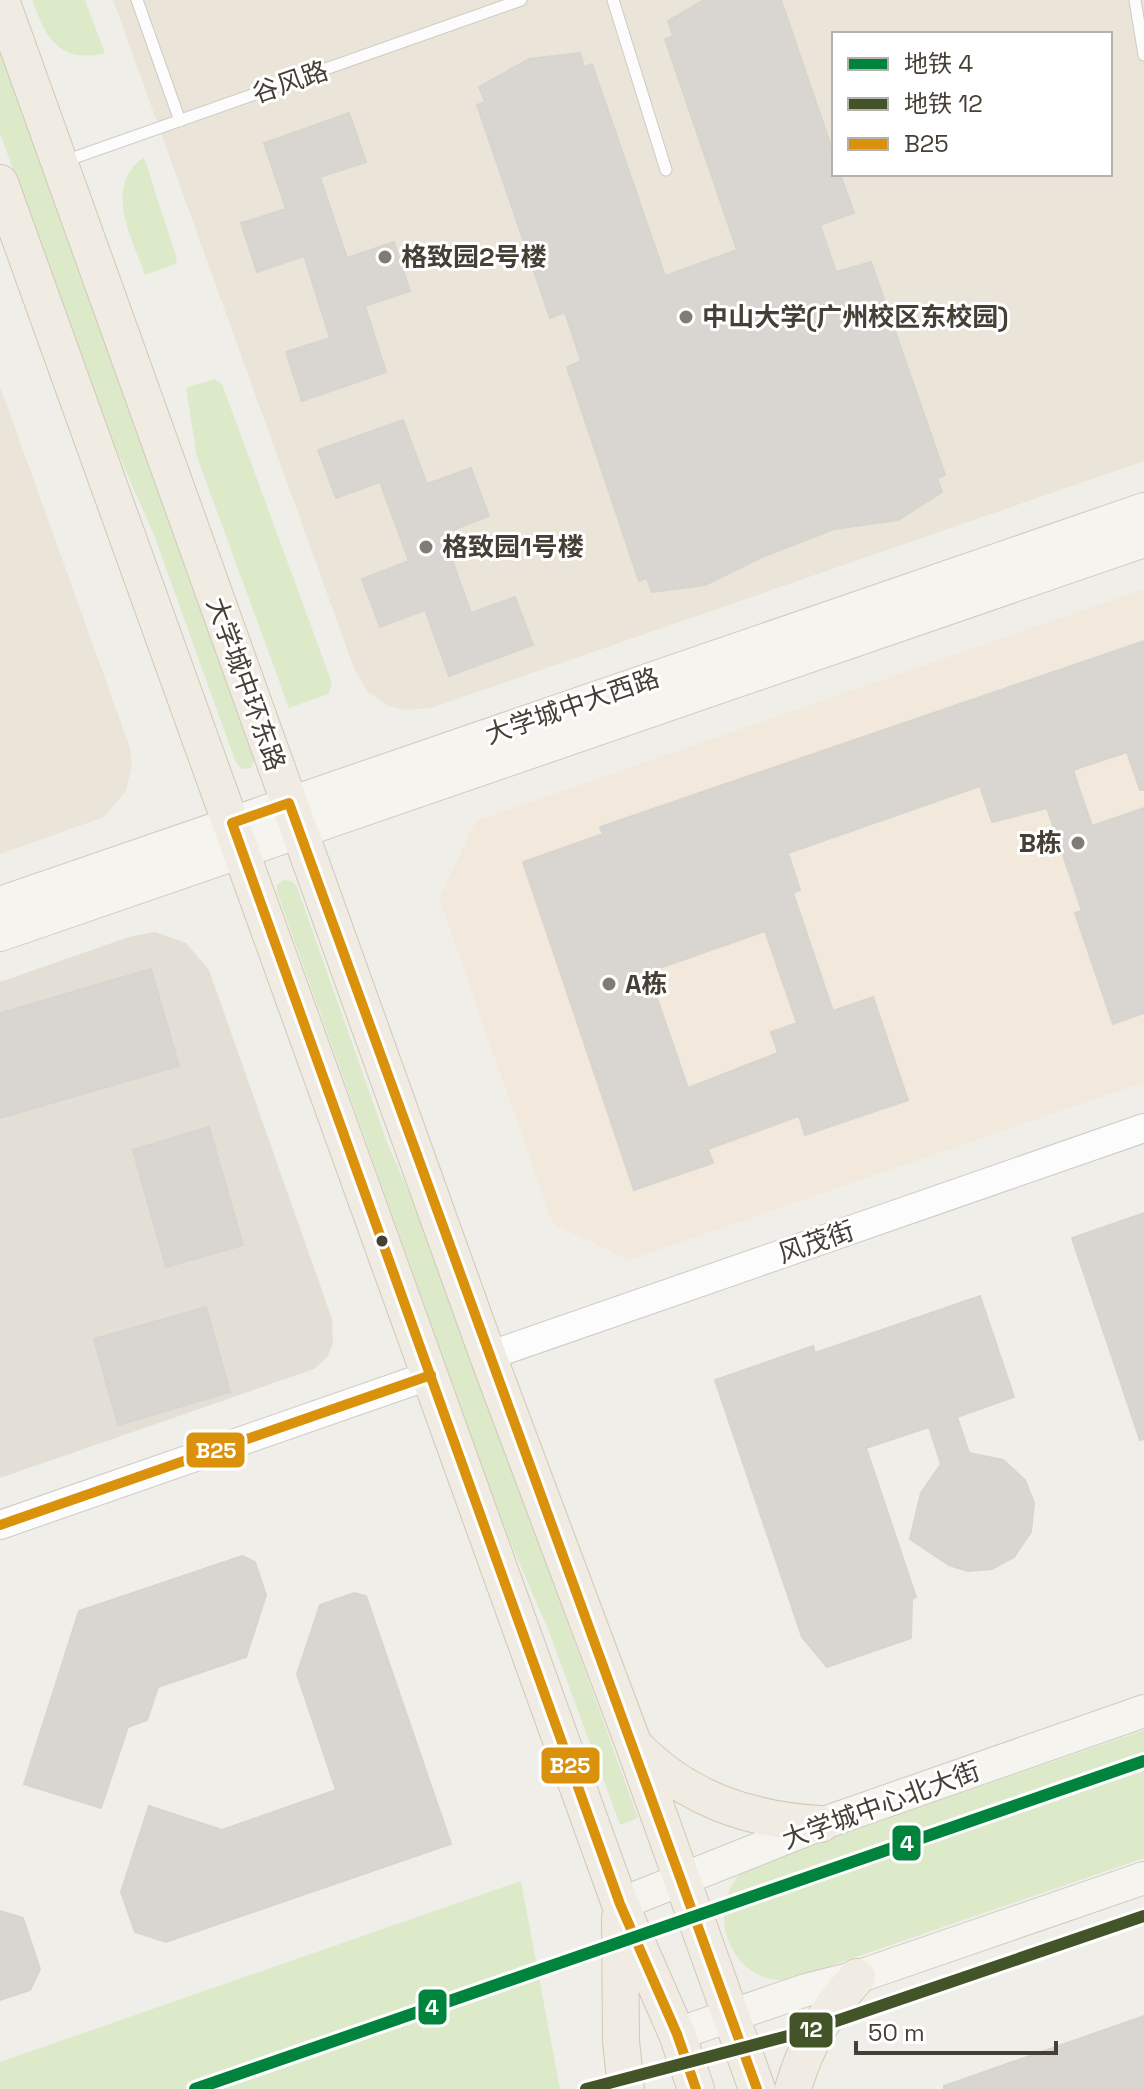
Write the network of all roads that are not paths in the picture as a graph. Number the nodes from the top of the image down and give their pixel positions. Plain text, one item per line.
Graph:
1 (1, 0) edge
2 (137, 0) edge
3 (521, 0) edge
4 (613, 0) edge
5 (1135, 0) edge
6 (1144, 55) edge
7 (180, 121) junction
8 (59, 163) junction
9 (666, 170) dead end
10 (0, 183) edge
11 (1144, 509) edge
12 (1144, 541) edge
13 (294, 818) junction
14 (237, 837) junction
15 (0, 903) edge
16 (0, 935) edge
17 (1144, 1128) edge
18 (488, 1356) junction
19 (431, 1375) junction
20 (0, 1525) edge
21 (1144, 1711) edge
22 (632, 1740) junction
23 (821, 1824) junction
24 (1144, 1878) edge
25 (682, 1880) junction
26 (620, 1904) junction
27 (857, 1977) junction
28 (731, 2015) junction
29 (677, 2034) junction
30 (626, 2089) edge
31 (696, 2089) edge
32 (757, 2089) edge
33 (793, 2089) edge

1 - 8 main road, 大学城中环东路
2 - 7 lane
3 - 7 lane, 谷风路
4 - 9 lane
5 - 6 lane
7 - 8 lane, 谷风路
8 - 13 main road, 大学城中环东路
10 - 14 main road
11 - 13 main road, 大学城中大西路
12 - 13 main road, 大学城中大西路
13 - 14 main road, 大学城中大西路
13 - 18 main road, 大学城中环东路
14 - 15 main road, 大学城中大西路
14 - 16 main road, 大学城中大西路
14 - 19 main road
17 - 18 street, 风茂街
18 - 22 main road, 大学城中环东路
19 - 20 street
19 - 26 main road
21 - 23 main road, 大学城中心北大街
22 - 23 main road
22 - 25 main road, 大学城中环东路
23 - 25 main road, 大学城中心北大街
24 - 27 main road
25 - 26 main road, 大学城中心北大街
25 - 28 main road, 大学城中环东路
26 - 29 main road
26 - 30 main road
27 - 28 main road
27 - 33 main road
28 - 29 main road
28 - 32 main road, 大学城中环东路
29 - 31 main road

